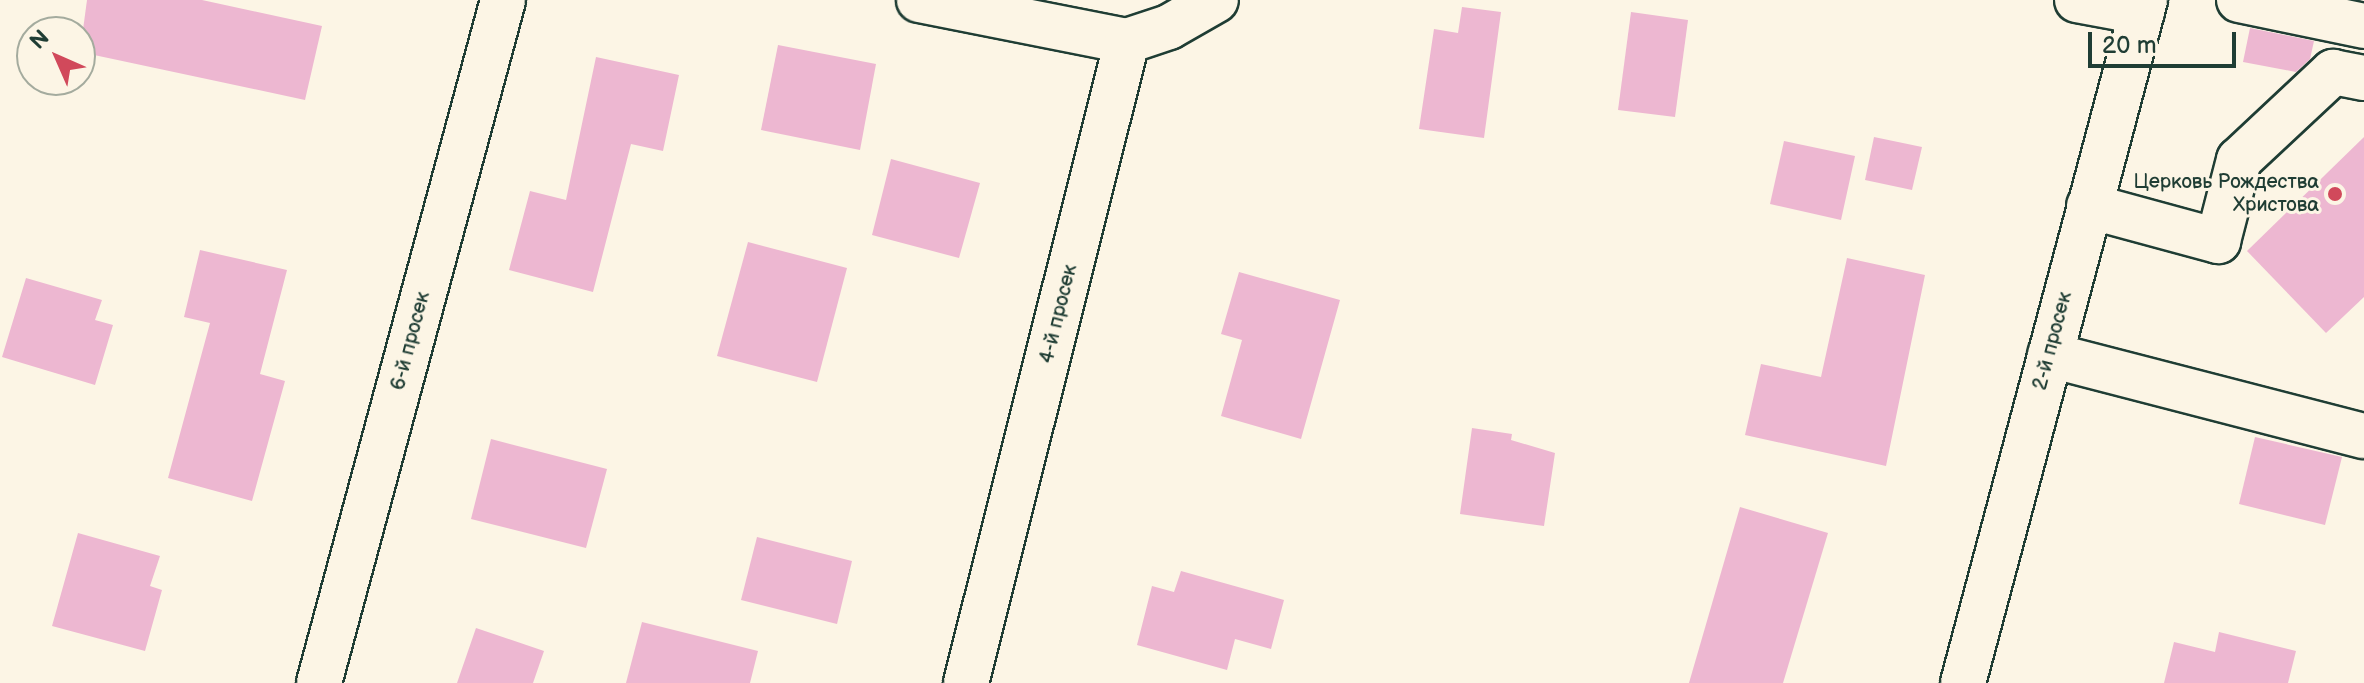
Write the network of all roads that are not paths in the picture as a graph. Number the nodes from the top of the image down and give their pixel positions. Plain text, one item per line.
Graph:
1 (503, 0) edge
2 (919, 0) edge
3 (1216, 0) edge
4 (2077, 0) edge
5 (2239, 0) edge
6 (2143, 6) edge
7 (2364, 26) edge
8 (1127, 41) junction
9 (2364, 78) edge
10 (2089, 206) junction
11 (2050, 355) junction
12 (2364, 436) edge
13 (319, 683) edge
14 (966, 683) edge
15 (1963, 683) edge

1 - 13 street, 6-й просек
2 - 8 street
3 - 8 street
4 - 6 street
5 - 7 street
6 - 10 street, 2-й просек
8 - 14 street, 4-й просек
9 - 10 street
10 - 11 street, 2-й просек
11 - 12 street
11 - 15 street, 2-й просек

